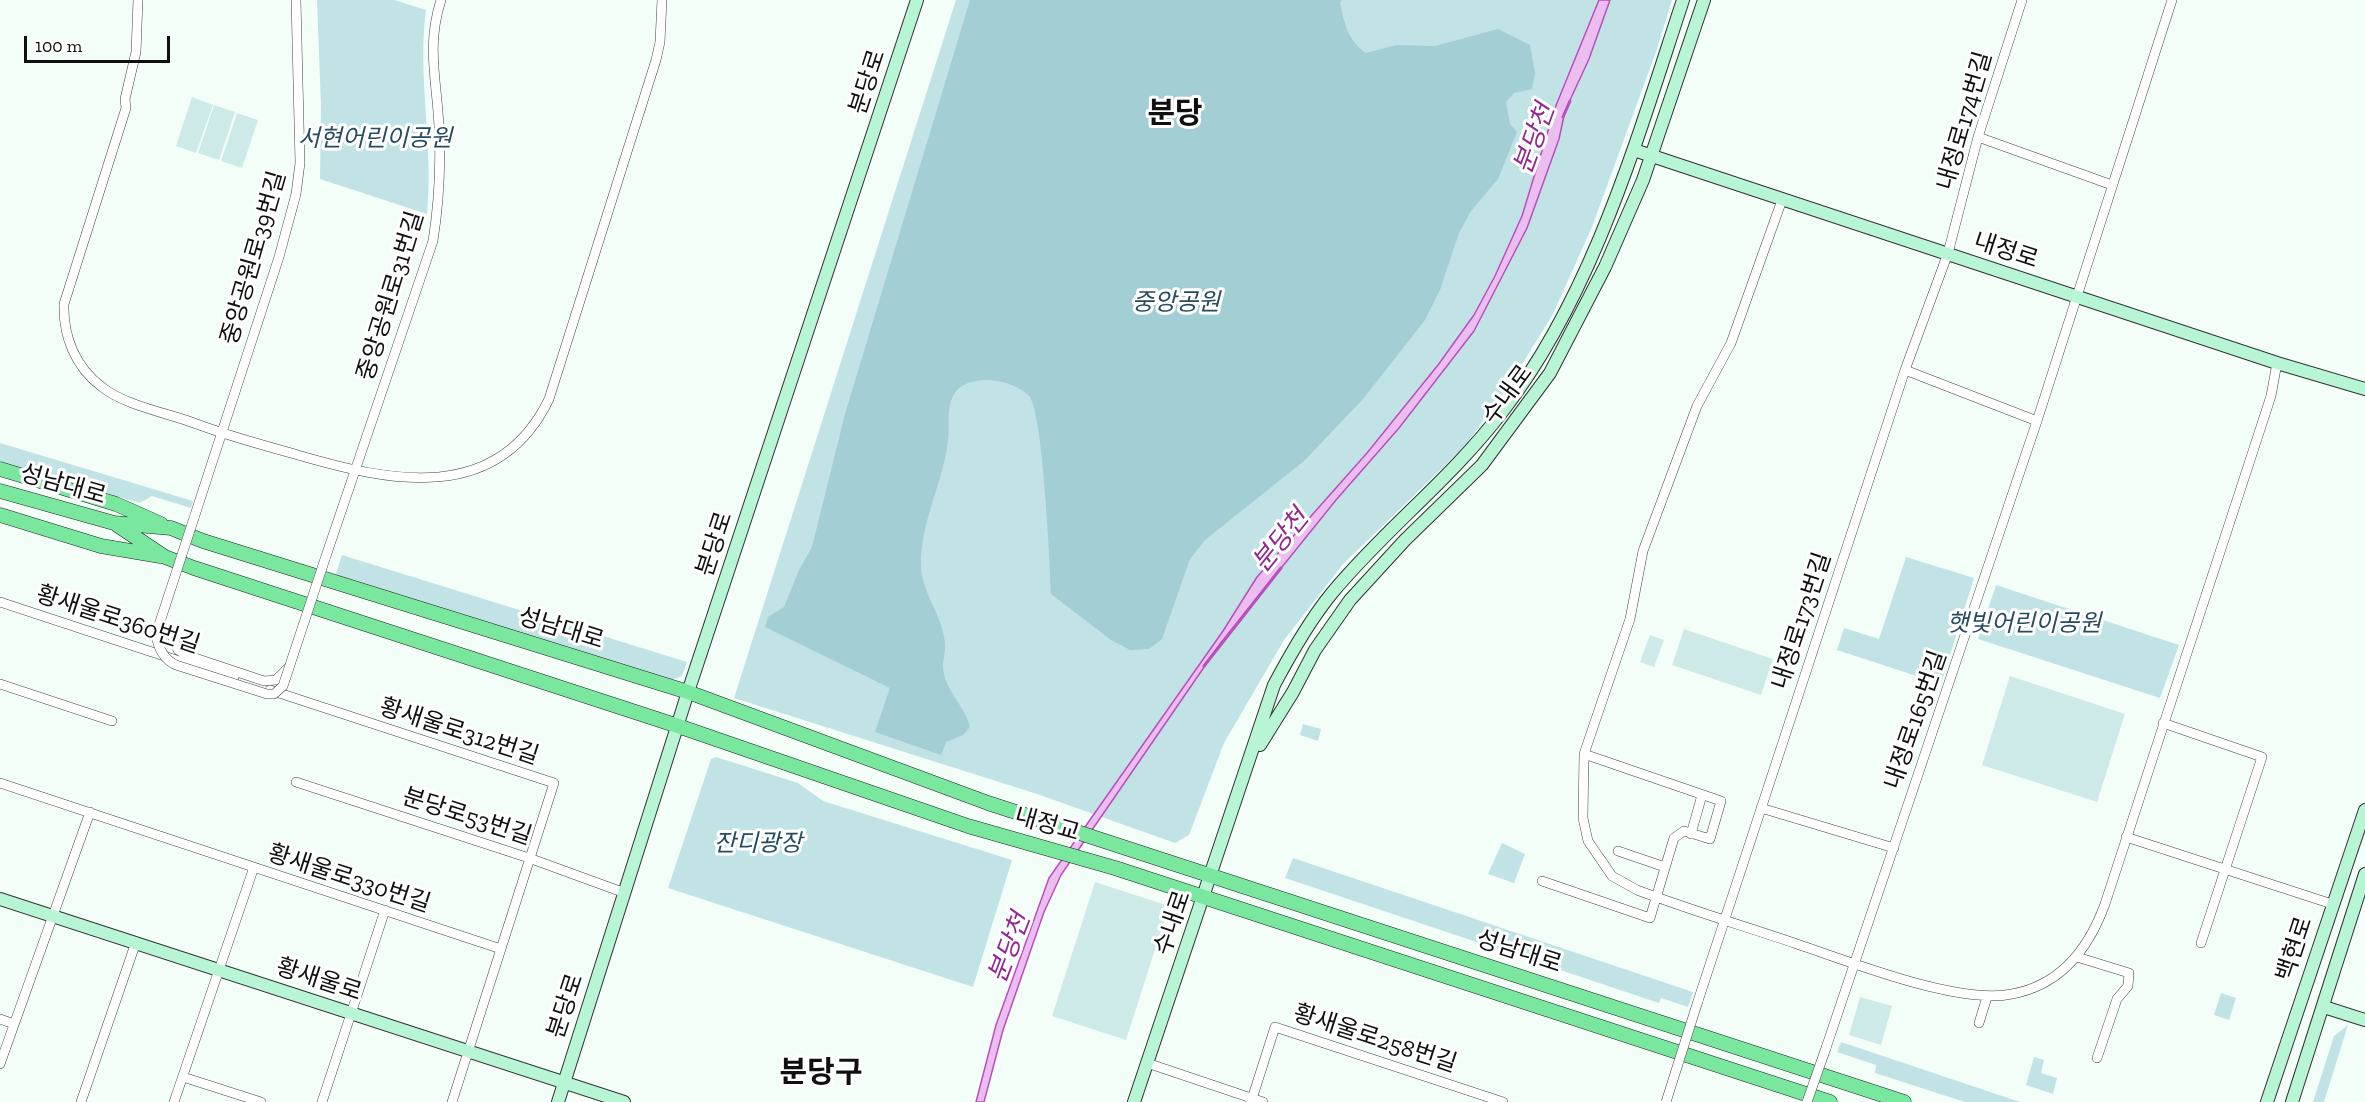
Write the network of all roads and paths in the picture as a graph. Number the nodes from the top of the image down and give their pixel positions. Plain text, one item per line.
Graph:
1 (138, 0) edge
2 (296, 0) edge
3 (441, 0) edge
4 (662, 0) edge
5 (917, 0) edge
6 (1683, 0) edge
7 (1704, 0) edge
8 (2022, 0) edge
9 (2172, 0) edge
10 (1978, 137) junction
11 (1634, 150) junction
12 (1653, 156) junction
13 (2112, 185) junction
14 (1782, 200) junction
15 (1948, 253) junction
16 (2076, 296) junction
17 (2277, 363) junction
18 (1905, 370) junction
19 (2365, 389) edge
20 (2037, 421) junction
21 (221, 433) junction
22 (0, 469) edge
23 (355, 472) junction
24 (0, 491) edge
25 (0, 515) edge
26 (114, 523) junction
27 (171, 528) junction
28 (165, 556) junction
29 (0, 602) edge
30 (159, 626) junction
31 (290, 667) junction
32 (224, 676) joint
33 (0, 684) edge
34 (688, 692) junction
35 (112, 721) dead end
36 (2163, 723) junction
37 (678, 726) junction
38 (1584, 754) junction
39 (1251, 758) junction
40 (296, 782) dead end
41 (0, 783) edge
42 (1702, 795) junction
43 (1761, 808) junction
44 (2365, 810) edge
45 (90, 812) junction
46 (968, 826) joint
47 (1691, 834) junction
48 (2126, 837) junction
49 (1710, 839) junction
50 (1720, 843) dead end
51 (1894, 848) junction
52 (1618, 851) dead end
53 (530, 858) junction
54 (254, 867) junction
55 (1665, 867) junction
56 (1114, 868) joint
57 (2224, 869) junction
58 (1211, 874) junction
59 (2365, 874) edge
60 (1542, 881) dead end
61 (625, 893) junction
62 (1204, 897) junction
63 (1657, 897) junction
64 (0, 899) edge
65 (2332, 904) junction
66 (385, 910) junction
67 (52, 915) junction
68 (1725, 920) junction
69 (136, 942) junction
70 (2201, 943) dead end
71 (501, 949) junction
72 (2077, 957) junction
73 (1856, 964) junction
74 (219, 969) junction
75 (1988, 997) junction
76 (2324, 1006) junction
77 (352, 1012) junction
78 (0, 1019) edge
79 (2365, 1020) edge
80 (1979, 1023) dead end
81 (14, 1024) junction
82 (469, 1050) junction
83 (2097, 1058) dead end
84 (1147, 1063) junction
85 (0, 1064) edge
86 (183, 1077) junction
87 (564, 1082) junction
88 (1251, 1100) edge
89 (81, 1102) edge
90 (174, 1102) edge
91 (261, 1102) edge
92 (322, 1102) edge
93 (452, 1102) edge
94 (558, 1102) edge
95 (624, 1102) edge
96 (1134, 1102) edge
97 (1263, 1102) edge
98 (1503, 1102) edge
99 (1666, 1102) edge
100 (1807, 1102) edge
101 (1830, 1102) edge
102 (1904, 1102) edge
103 (2267, 1102) edge
104 (2292, 1102) edge

1 - 21 street
2 - 21 street, 중앙공원로39번길
3 - 23 street, 중앙공원로31번길
4 - 23 street
5 - 34 main road, 분당로
6 - 11 main road, 수내로
7 - 12 main road, 수내로
8 - 10 street, 내정로174번길
9 - 13 street, 내정로165번길
10 - 13 street
10 - 15 street, 내정로174번길
11 - 12 main road, 내정로
11 - 39 main road, 수내로
12 - 14 main road, 내정로
12 - 39 main road, 수내로
13 - 16 street, 내정로165번길
14 - 15 main road, 내정로
14 - 38 street
15 - 16 main road, 내정로
15 - 18 street, 내정로173번길
16 - 17 main road, 내정로
16 - 20 street, 내정로165번길
17 - 19 main road, 내정로
17 - 36 street
18 - 20 street
18 - 43 street, 내정로173번길
20 - 51 street, 내정로165번길
21 - 23 street
21 - 30 street, 중앙공원로39번길, bridge
22 - 27 main road
23 - 31 street, 중앙공원로31번길, bridge
24 - 26 main road, 성남대로
25 - 28 main road
26 - 27 main road, 성남대로
26 - 28 main road, 성남대로
27 - 34 main road, 성남대로
28 - 37 main road, 성남대로
29 - 32 street, 황새울로360번길
30 - 31 street, bridge
30 - 31 street, 중앙공원로31번길, bridge
32 - 53 street, 황새울로312번길
33 - 35 street
34 - 37 main road, 분당로
34 - 58 main road, 성남대로
36 - 48 street
36 - 57 street
37 - 46 main road, 성남대로
37 - 61 main road, 분당로
38 - 42 street
38 - 63 street
39 - 58 main road, 수내로
40 - 53 street, 분당로53번길
41 - 45 street
42 - 47 street
42 - 49 street
43 - 51 street
43 - 68 street, 내정로173번길
44 - 65 main road, 백현로
45 - 54 street
45 - 67 street
46 - 56 main road, 내정교
47 - 49 street
47 - 55 street
48 - 57 street
48 - 72 street
49 - 50 street
51 - 73 street, 내정로165번길
52 - 55 street
53 - 61 street, 분당로53번길
53 - 71 street, 황새울로312번길
54 - 66 street, 황새울로330번길
54 - 74 street, 황새울로330번길
55 - 63 street
56 - 62 main road, 성남대로
57 - 65 street
57 - 70 street
58 - 62 main road, 수내로
58 - 102 main road, 성남대로
59 - 76 main road, 백현로
60 - 63 street
61 - 87 main road, 분당로
62 - 84 main road, 수내로
62 - 101 main road, 성남대로
63 - 68 street
64 - 67 main road, 황새울로
65 - 103 main road, 백현로
66 - 71 street, 황새울로330번길
66 - 77 street
67 - 69 main road, 황새울로
67 - 81 street
68 - 73 street
68 - 99 street, 내정로173번길, bridge
69 - 74 main road, 황새울로
69 - 89 street
71 - 82 street, 황새울로312번길
72 - 75 street
72 - 83 street
73 - 75 street
73 - 100 street, 내정로165번길, bridge
74 - 77 main road, 황새울로
74 - 86 street, 황새울로330번길
75 - 80 street
76 - 79 main road
76 - 104 main road, 백현로
77 - 82 main road, 황새울로
77 - 92 street
78 - 81 street
81 - 85 street
82 - 87 main road, 황새울로
82 - 93 street, 황새울로312번길
84 - 88 street
84 - 96 main road, 수내로
86 - 90 street, 황새울로330번길
86 - 91 street
87 - 94 main road, 분당로
87 - 95 main road, 황새울로
88 - 97 street
88 - 98 street, 황새울로258번길

